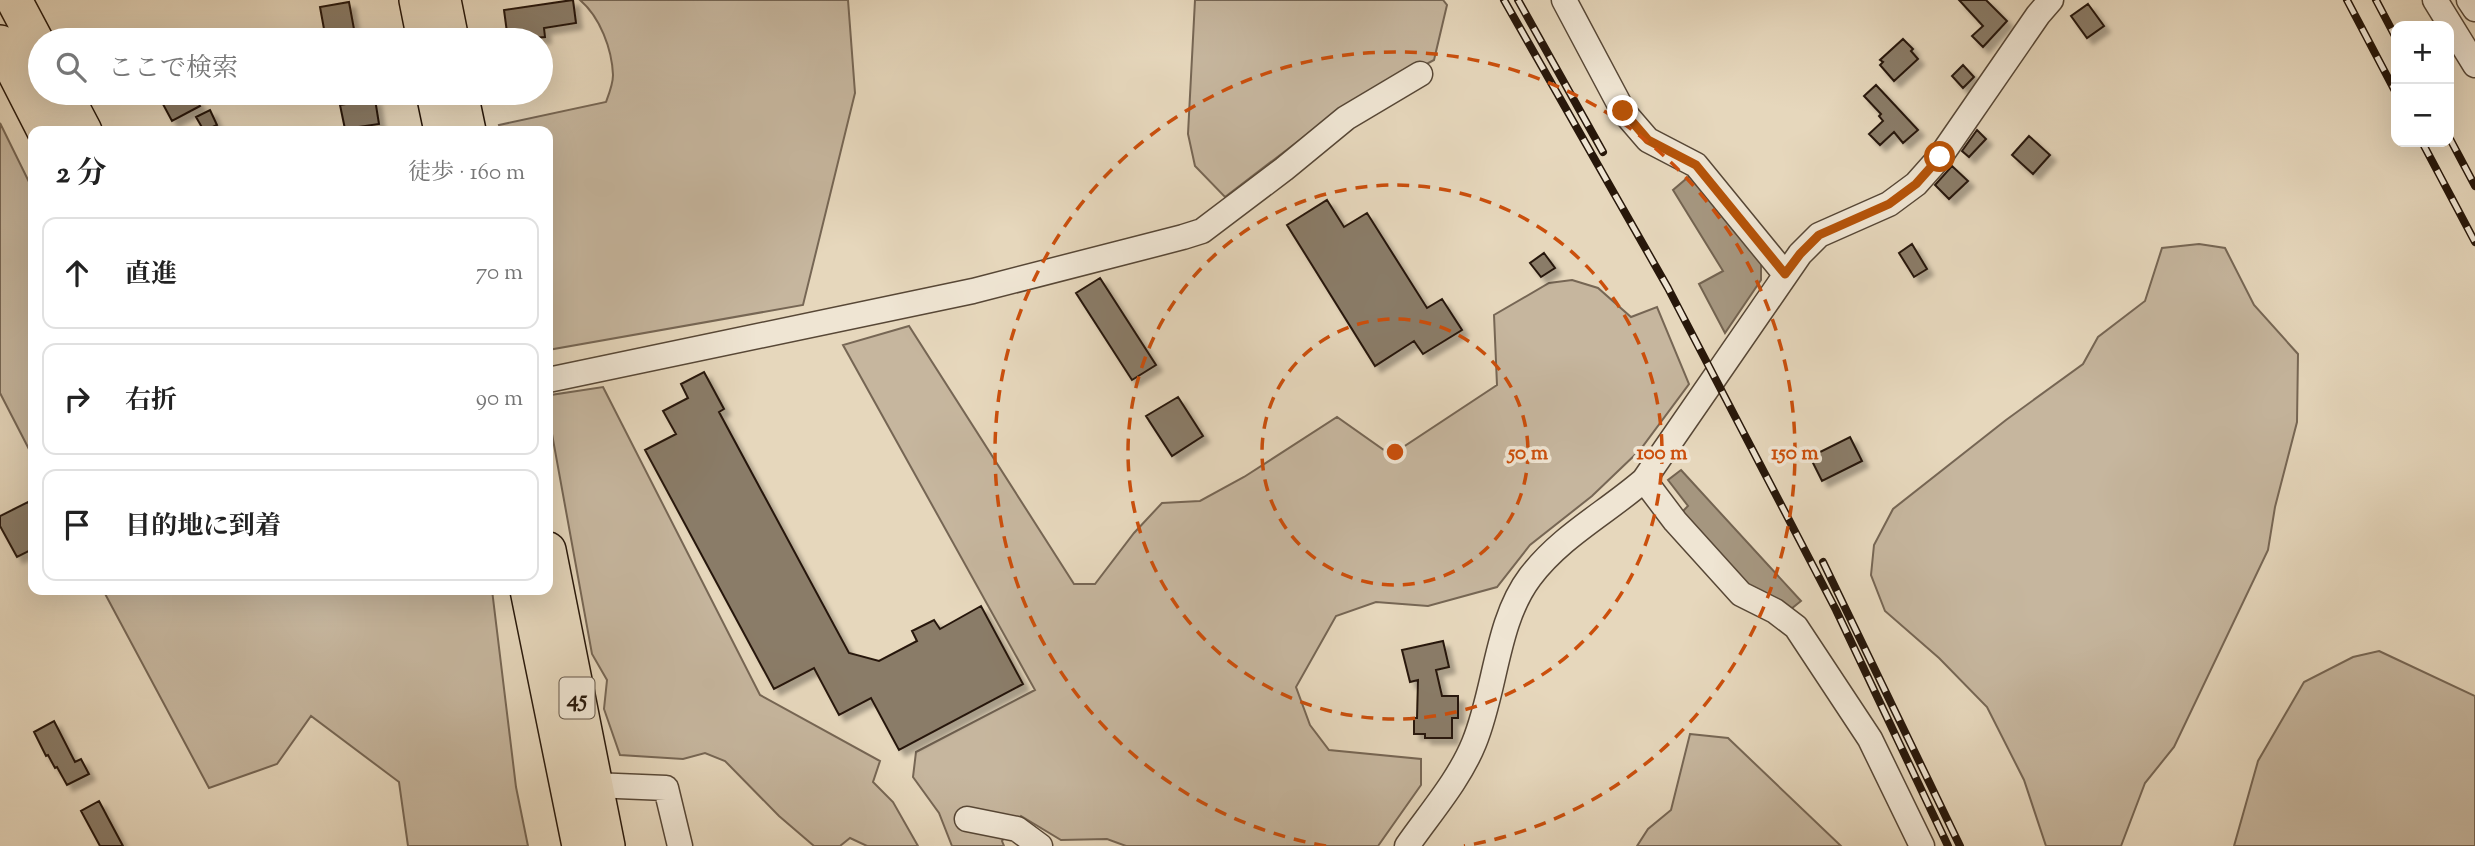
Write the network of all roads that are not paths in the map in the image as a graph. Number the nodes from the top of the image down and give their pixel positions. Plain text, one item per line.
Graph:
1 (14, 0) edge
2 (418, 0) edge
3 (443, 0) edge
4 (1564, 0) edge
5 (2051, 0) edge
6 (2435, 0) edge
7 (2469, 0) edge
8 (2475, 9) edge
9 (29, 28) edge
10 (423, 28) edge
11 (449, 28) edge
12 (0, 43) edge
13 (2475, 65) edge
14 (1420, 74) dead end
15 (28, 98) edge
16 (32, 105) edge
17 (70, 105) edge
18 (437, 105) edge
19 (463, 105) edge
20 (42, 126) edge
21 (81, 126) edge
22 (441, 126) edge
23 (467, 126) edge
24 (1785, 274) junction
25 (553, 379) edge
26 (1644, 480) junction
27 (553, 576) edge
28 (529, 595) edge
29 (593, 785) junction
30 (967, 819) dead end
31 (580, 846) edge
32 (607, 846) edge
33 (680, 846) edge
34 (1040, 846) edge
35 (1407, 846) edge
36 (1922, 846) edge

1 - 9 highway
2 - 10 highway
3 - 11 highway
4 - 24 street
5 - 24 street
6 - 13 street
7 - 8 street
12 - 15 highway
14 - 25 street
16 - 20 highway
17 - 21 highway
18 - 22 highway
19 - 23 highway
24 - 26 street
26 - 35 street
26 - 36 street
27 - 29 highway, 45
28 - 31 highway, 45
29 - 32 highway, 45
29 - 33 street
30 - 34 street

